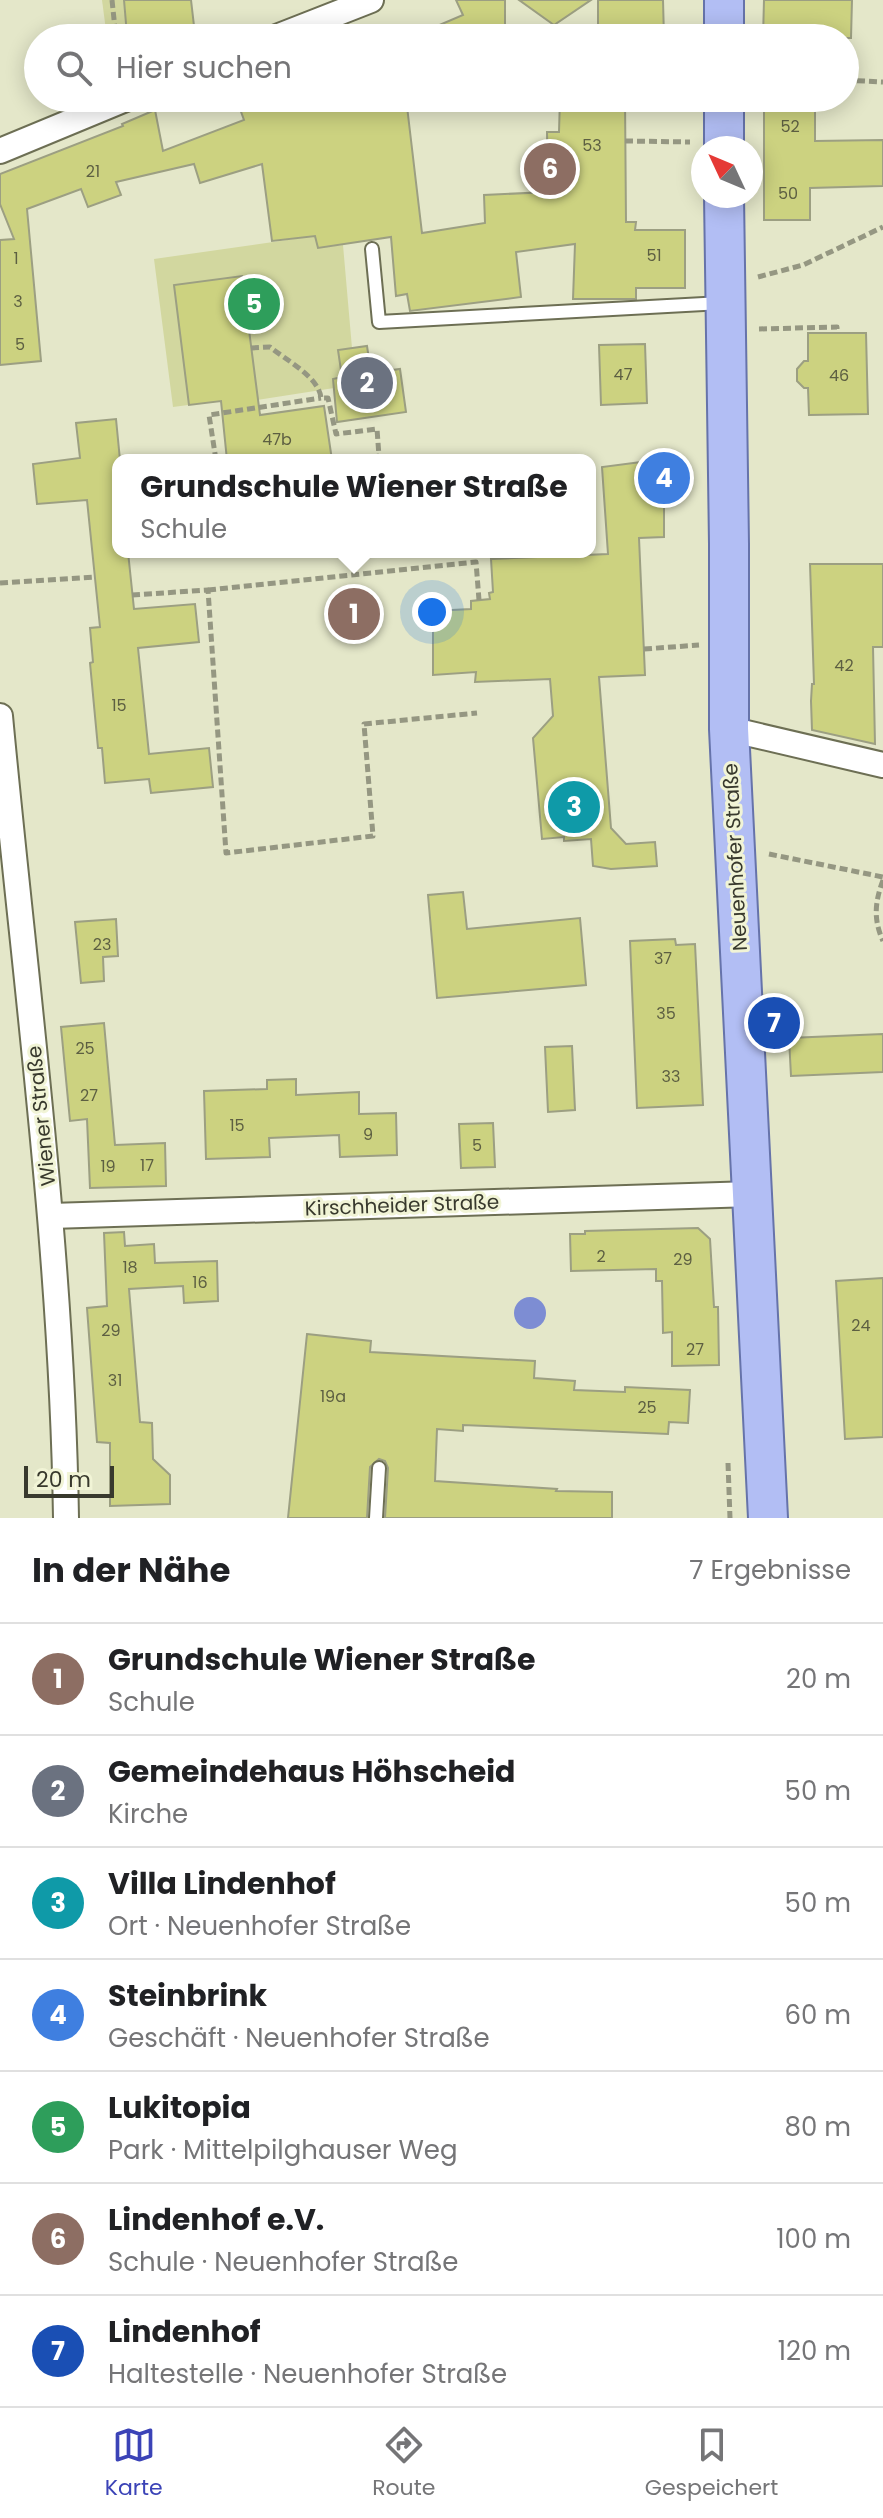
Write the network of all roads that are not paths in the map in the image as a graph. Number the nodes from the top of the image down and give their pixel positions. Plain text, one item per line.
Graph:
1 (371, 0) edge
2 (724, 0) edge
3 (310, 24) edge
4 (724, 24) edge
5 (94, 112) edge
6 (720, 112) edge
7 (713, 136) edge
8 (0, 151) edge
9 (724, 208) edge
10 (372, 249) dead end
11 (724, 303) junction
12 (0, 716) edge
13 (729, 729) junction
14 (883, 765) edge
15 (752, 1194) junction
16 (51, 1216) junction
17 (379, 1468) dead end
18 (66, 1518) edge
19 (376, 1518) edge
20 (768, 1518) edge

1 - 3 street
2 - 4 main road
5 - 8 street
6 - 7 main road
9 - 11 main road, Neuenhofer Straße
10 - 11 lane
11 - 13 main road, Neuenhofer Straße
12 - 16 street, Wiener Straße
13 - 14 street
13 - 15 main road, Neuenhofer Straße
15 - 16 street, Kirschheider Straße
15 - 20 main road, Neuenhofer Straße
16 - 18 street, Wiener Straße
17 - 19 lane

